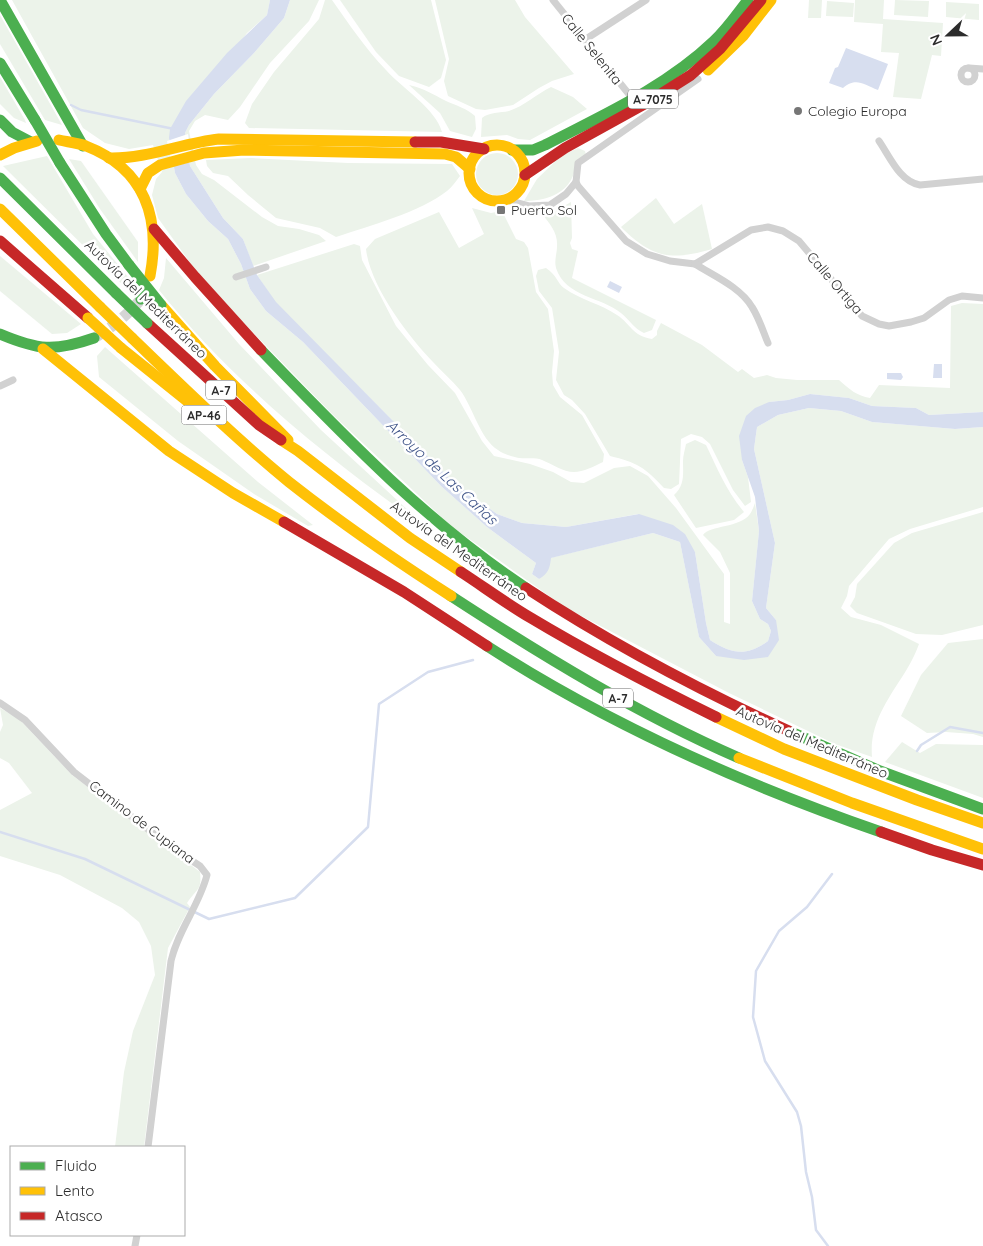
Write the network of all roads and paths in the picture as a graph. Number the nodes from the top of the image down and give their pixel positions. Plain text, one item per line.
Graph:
1 (0, 0) edge
2 (553, 0) edge
3 (646, 0) edge
4 (748, 0) edge
5 (761, 0) edge
6 (771, 0) edge
7 (586, 40) junction
8 (0, 63) edge
9 (969, 68) dead end
10 (983, 69) edge
11 (698, 79) joint
12 (632, 98) junction
13 (0, 120) edge
14 (58, 140) dead end
15 (879, 141) dead end
16 (83, 146) junction
17 (484, 149) junction
18 (512, 150) junction
19 (0, 155) edge
20 (109, 158) junction
21 (470, 169) junction
22 (525, 175) junction
23 (983, 179) edge
24 (1, 180) edge
25 (576, 182) junction
26 (140, 189) junction
27 (507, 200) junction
28 (0, 209) edge
29 (154, 228) junction
30 (0, 241) edge
31 (695, 264) junction
32 (266, 267) dead end
33 (150, 276) dead end
34 (236, 276) dead end
35 (983, 298) edge
36 (0, 334) edge
37 (94, 338) tunnel mouth
38 (768, 343) dead end
39 (43, 349) junction
40 (13, 380) dead end
41 (0, 386) edge
42 (298, 451) junction
43 (288, 481) junction
44 (0, 703) edge
45 (983, 809) edge
46 (983, 822) edge
47 (983, 849) edge
48 (983, 865) edge
49 (148, 1146) edge

1 - 16 main road
2 - 7 street, Calle Selenita
3 - 7 street
4 - 12 main road, A-7075
5 - 22 main road, A-7075
6 - 11 main road
7 - 12 street, Calle Selenita
8 - 42 main road, AP-46, bridge
9 - 10 street
11 - 25 street
12 - 18 main road, A-7075
13 - 19 main road
14 - 16 main road, A-7075
15 - 23 street
16 - 20 main road, A-7075
17 - 18 main road, A-7075
17 - 20 main road, A-7075
17 - 21 main road
18 - 22 main road
20 - 26 main road, A-7075
21 - 26 main road
21 - 27 main road
22 - 27 main road, A-7075
24 - 42 main road, Autovía del Mediterráneo / A-7, bridge
25 - 27 street
25 - 31 street
26 - 29 main road, A-7075
28 - 43 main road, A-7, bridge
29 - 33 main road, A-7075
29 - 45 main road
30 - 43 main road, AP-46, bridge
31 - 35 street, Calle Ortiga
31 - 38 street
32 - 34 street
36 - 39 main road
37 - 39 main road
39 - 48 main road
40 - 41 street
42 - 46 main road, Autovía del Mediterráneo / A-7
43 - 47 main road, A-7
44 - 49 street, Camino de Cupiana

